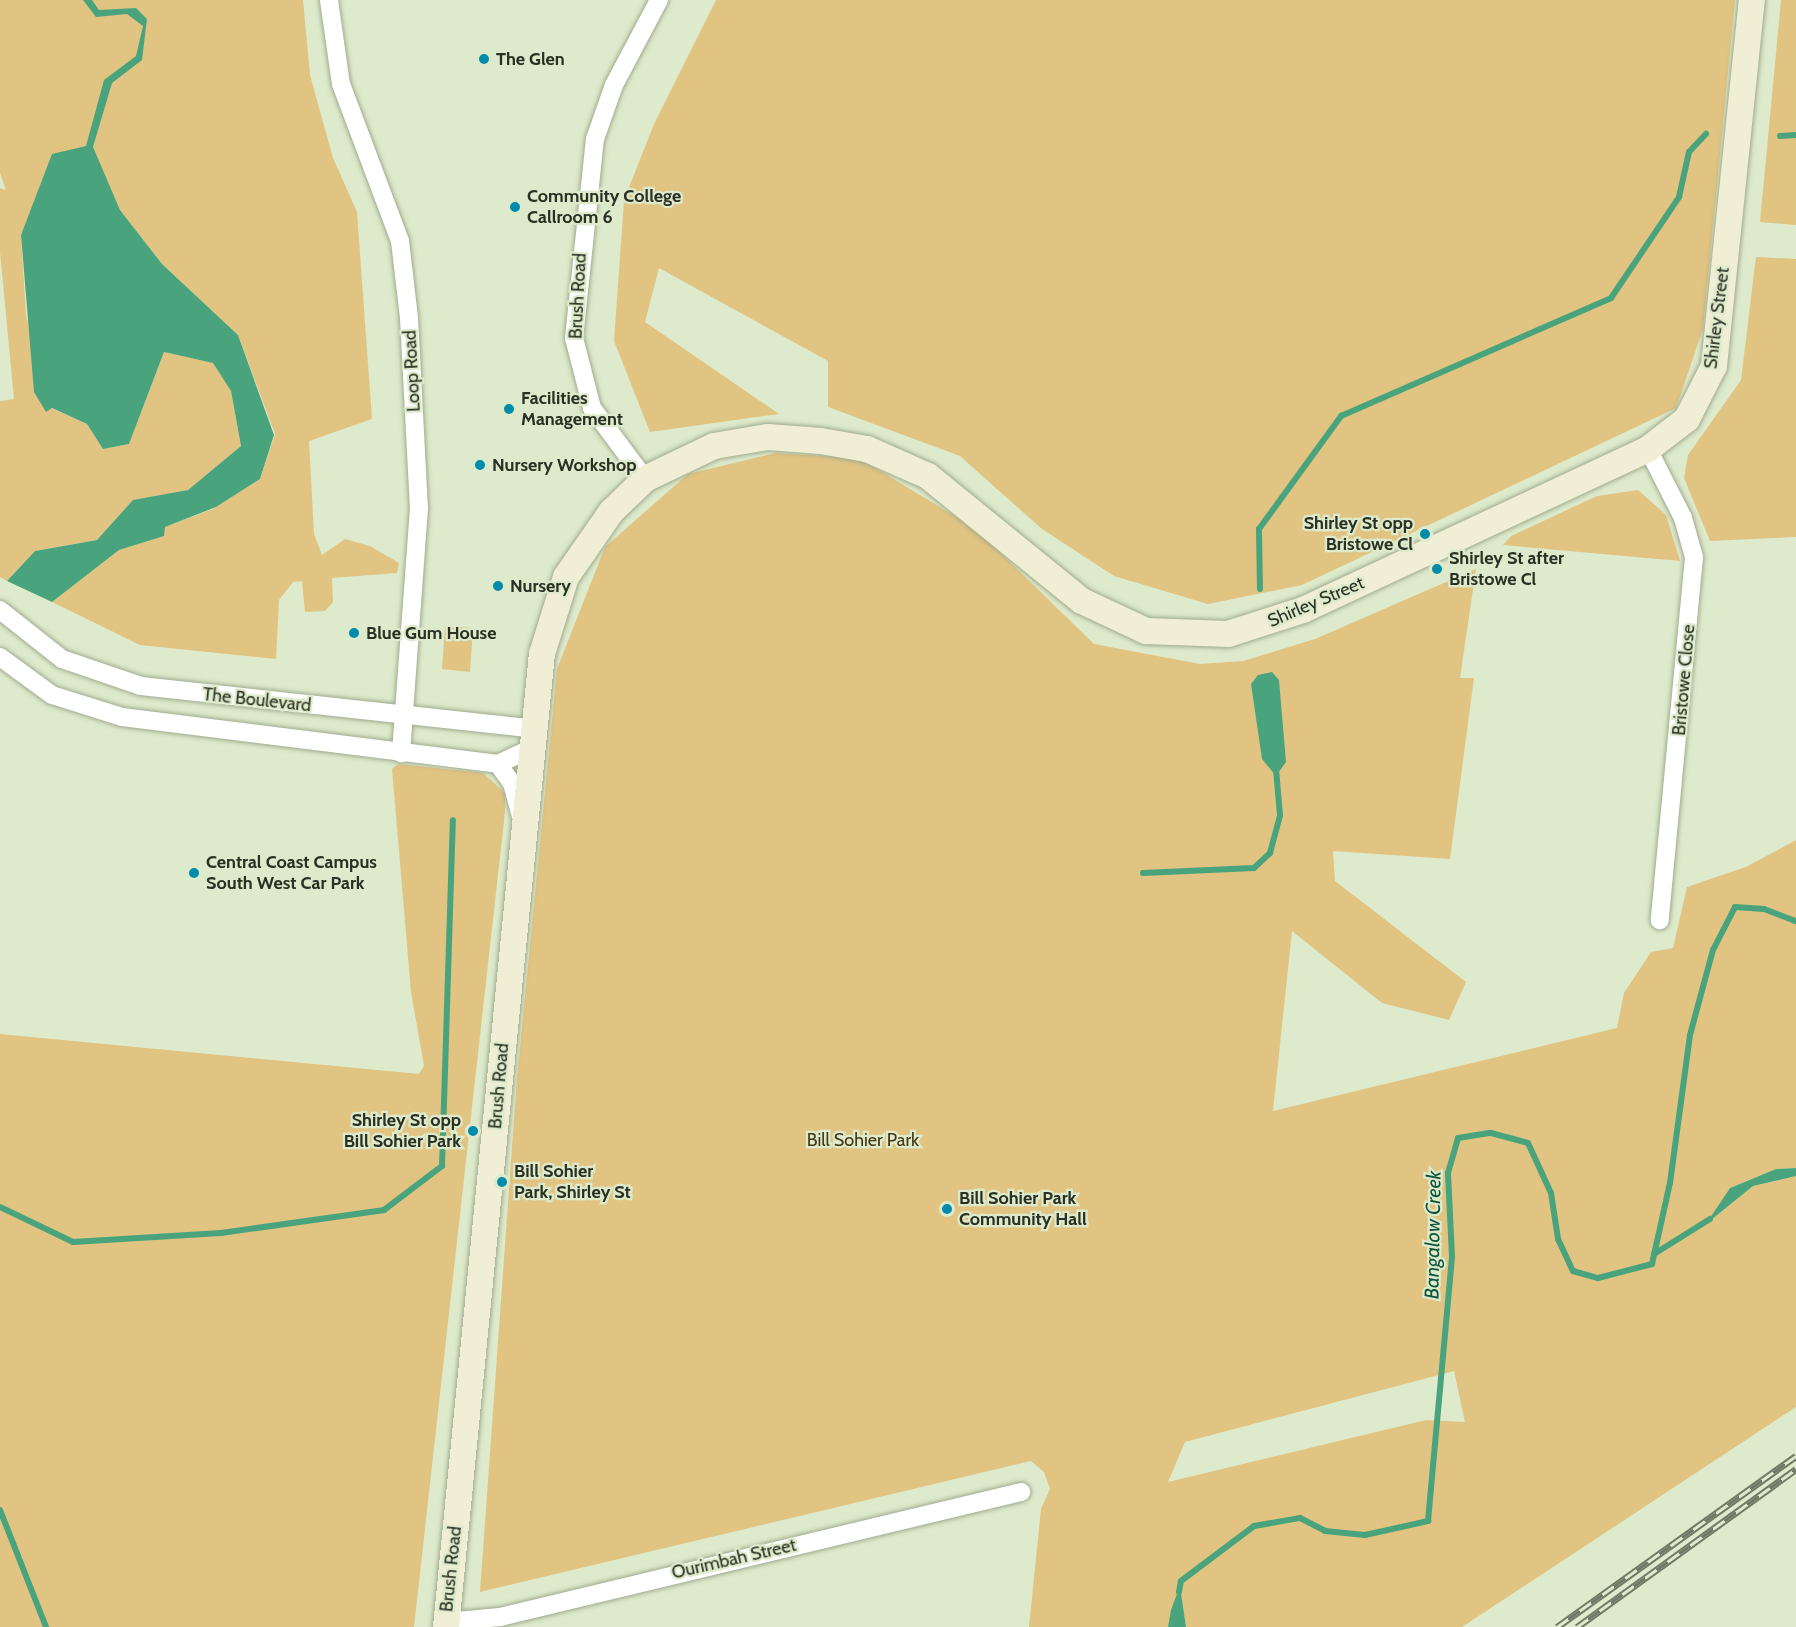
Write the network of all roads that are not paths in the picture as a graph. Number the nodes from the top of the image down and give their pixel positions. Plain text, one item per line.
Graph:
1 (329, 0) edge
2 (659, 0) edge
3 (1752, 0) edge
4 (1648, 449) junction
5 (645, 479) junction
6 (580, 552) joint
7 (0, 610) edge
8 (0, 657) edge
9 (404, 716) junction
10 (534, 739) junction
11 (401, 753) junction
12 (498, 764) junction
13 (520, 876) junction
14 (1660, 920) dead end
15 (1021, 1492) dead end
16 (446, 1625) edge

1 - 9 street, Loop Road
2 - 5 street, Brush Road
3 - 4 street, Shirley Street
4 - 5 street, Shirley Street
4 - 14 street, Bristowe Close
5 - 6 street, Shirley Street
6 - 10 street, Brush Road
7 - 9 street, The Boulevard
8 - 11 street, The Boulevard
9 - 10 street, The Boulevard
9 - 11 street, Loop Road
10 - 12 street
10 - 13 street, Brush Road
11 - 12 street, The Boulevard
12 - 13 street
13 - 16 street, Brush Road
15 - 16 street, Ourimbah Street

